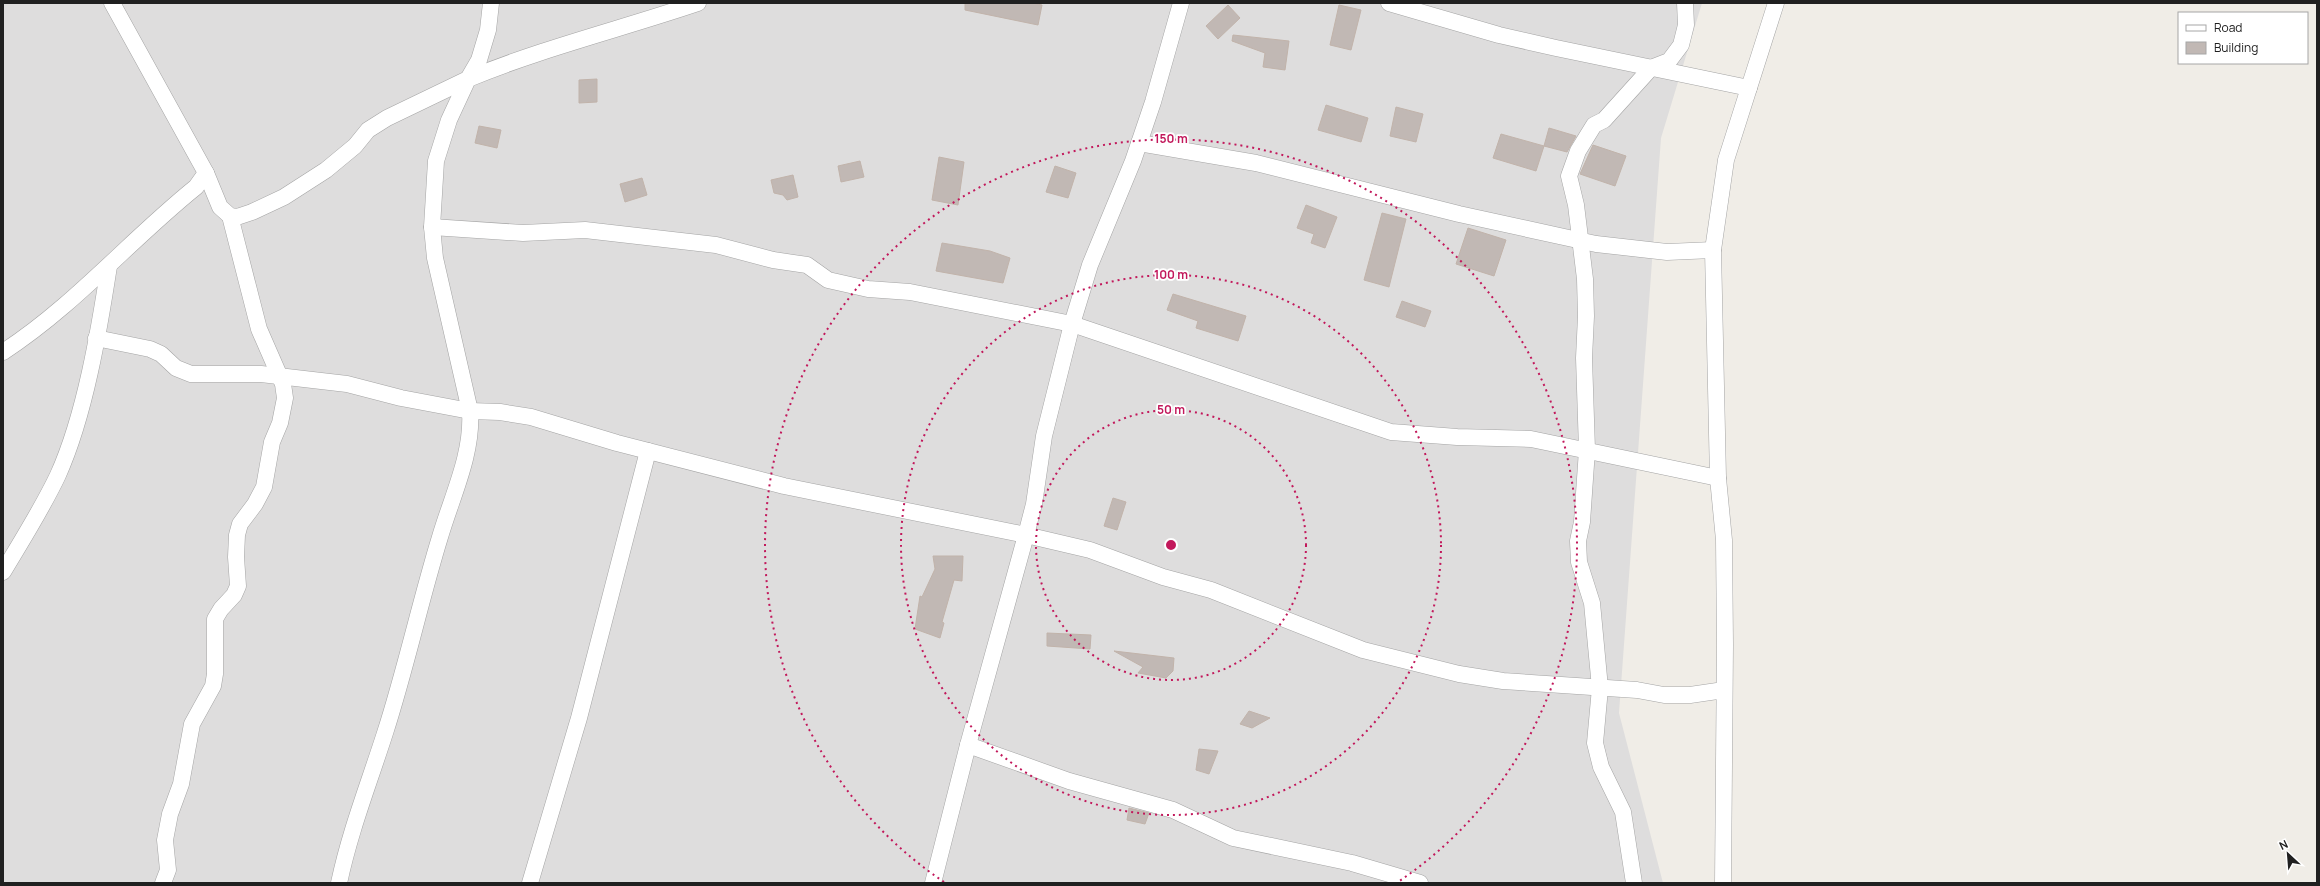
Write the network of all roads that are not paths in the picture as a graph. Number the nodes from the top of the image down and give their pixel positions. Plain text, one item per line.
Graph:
1 (112, 3) edge
2 (491, 3) edge
3 (698, 3) edge
4 (1181, 3) edge
5 (1389, 3) edge
6 (1685, 3) edge
7 (1776, 3) edge
8 (1651, 68) junction
9 (468, 79) junction
10 (1749, 88) junction
11 (1139, 143) junction
12 (206, 173) junction
13 (230, 216) junction
14 (432, 227) junction
15 (1580, 241) junction
16 (1713, 250) junction
17 (109, 266) junction
18 (1072, 324) junction
19 (96, 338) junction
20 (3, 352) edge
21 (279, 376) junction
22 (470, 411) junction
23 (1586, 450) junction
24 (648, 451) junction
25 (1718, 478) junction
26 (1026, 535) junction
27 (3, 572) edge
28 (1600, 688) junction
29 (1724, 690) junction
30 (968, 745) junction
31 (163, 883) edge
32 (339, 883) edge
33 (530, 883) edge
34 (933, 883) edge
35 (1420, 883) edge
36 (1634, 883) edge
37 (1723, 883) edge

1 - 12 street
2 - 9 street
3 - 9 street
4 - 11 street
5 - 8 street
6 - 8 street
7 - 10 street
8 - 10 street
8 - 15 street
9 - 13 street
9 - 14 street
10 - 16 street
11 - 15 street
11 - 18 street
12 - 13 street
12 - 17 street
13 - 21 street
14 - 18 street
14 - 22 street
15 - 16 street
15 - 23 street
16 - 25 street
17 - 19 street
17 - 20 street
18 - 23 street
18 - 26 street
19 - 21 street
19 - 27 street
21 - 22 street
21 - 31 street
22 - 24 street
22 - 32 street
23 - 25 street
23 - 28 street
24 - 26 street
24 - 33 street
25 - 29 street
26 - 28 street
26 - 30 street
28 - 29 street
28 - 36 street
29 - 37 street
30 - 34 street
30 - 35 street

